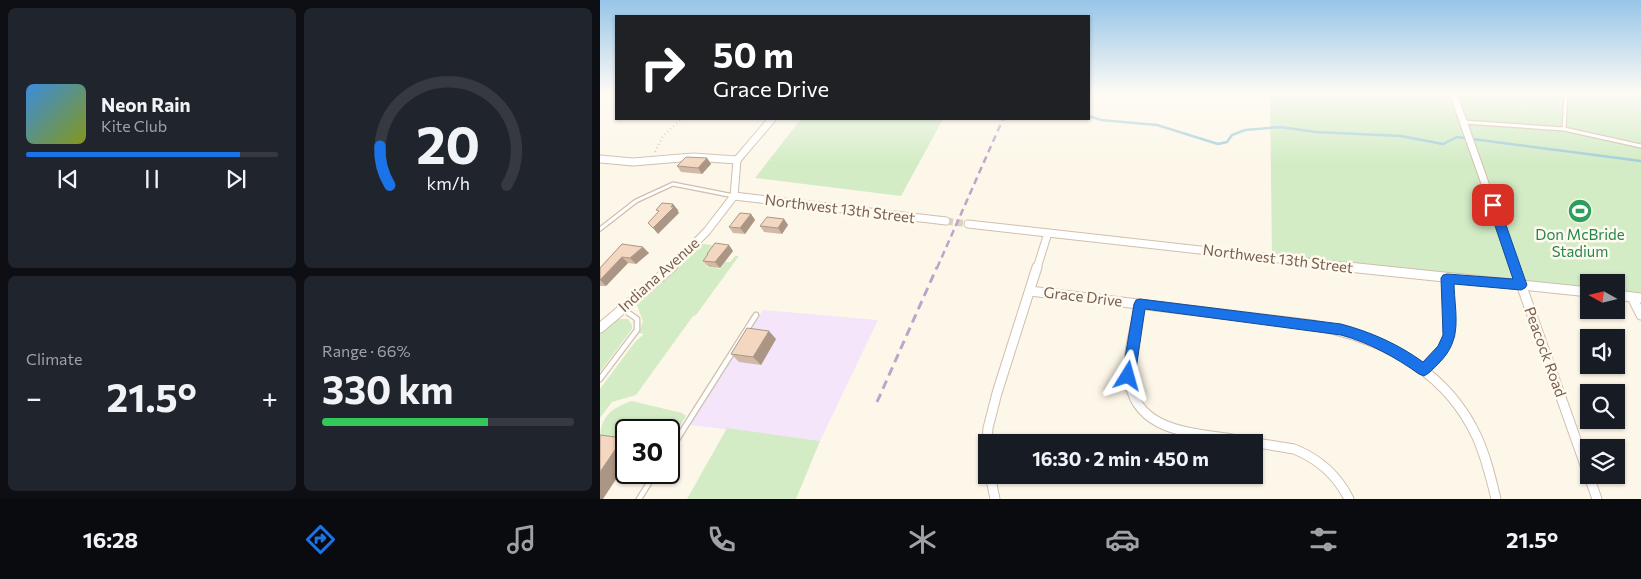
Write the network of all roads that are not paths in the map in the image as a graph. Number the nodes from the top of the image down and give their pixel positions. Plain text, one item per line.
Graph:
1 (1461, 116) edge
2 (1565, 116) edge
3 (771, 120) edge
4 (1464, 123) junction
5 (1564, 129) junction
6 (1641, 146) edge
7 (600, 159) edge
8 (737, 160) junction
9 (734, 196) junction
10 (946, 221) tunnel mouth
11 (968, 224) tunnel mouth
12 (600, 229) edge
13 (1048, 233) junction
14 (1447, 278) junction
15 (1521, 285) junction
16 (1030, 291) junction
17 (1580, 291) edge
18 (1637, 298) edge
19 (1140, 304) junction
20 (624, 309) junction
21 (756, 315) dead end
22 (1641, 315) edge
23 (600, 328) edge
24 (1424, 370) junction
25 (600, 379) edge
26 (988, 434) edge
27 (680, 435) edge
28 (648, 484) edge
29 (992, 484) edge
30 (639, 499) edge
31 (995, 499) edge
32 (1349, 499) edge
33 (1496, 499) edge
34 (1597, 499) edge

1 - 4 street, Peacock Road
2 - 5 lane
3 - 8 street
4 - 5 lane
4 - 15 street, Peacock Road
5 - 6 lane
7 - 8 street
8 - 9 street
9 - 10 street, Northwest 13th Street
9 - 12 lane
9 - 20 street, Indiana Avenue
11 - 13 street, Northwest 13th Street
13 - 14 street, Northwest 13th Street
13 - 16 street
14 - 15 street, Northwest 13th Street
14 - 24 street
15 - 17 street, Northwest 13th Street
15 - 34 street, Peacock Road
16 - 19 street, Grace Drive
16 - 26 street
18 - 22 street
19 - 24 street, Grace Drive
19 - 32 street
20 - 23 street, Indiana Avenue
20 - 25 lane
21 - 27 lane
24 - 33 street, Grace Drive
28 - 30 lane
29 - 31 street

